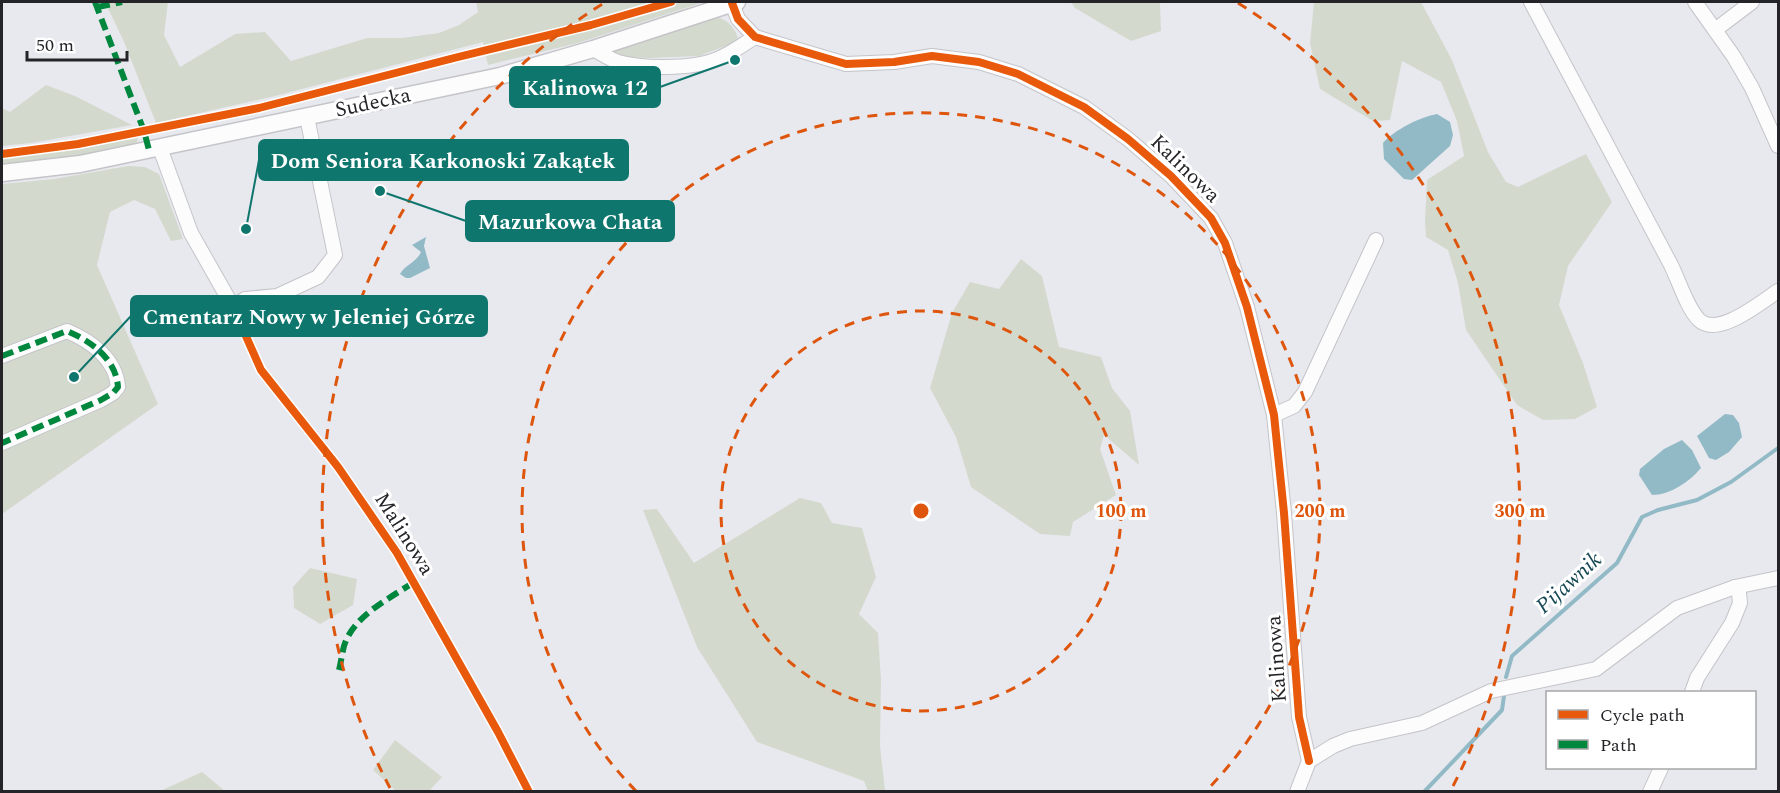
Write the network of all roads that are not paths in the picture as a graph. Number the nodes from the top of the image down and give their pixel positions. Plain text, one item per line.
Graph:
1 (734, 2) edge
2 (1531, 2) edge
3 (1695, 2) edge
4 (1752, 2) edge
5 (1715, 30) junction
6 (755, 37) junction
7 (593, 49) junction
8 (307, 117) junction
9 (1779, 146) edge
10 (160, 148) junction
11 (2, 173) edge
12 (1376, 240) dead end
13 (1779, 291) edge
14 (2, 356) edge
15 (1274, 415) junction
16 (2, 443) edge
17 (1779, 578) edge
18 (1735, 587) junction
19 (1693, 691) edge
20 (1309, 761) junction
21 (1661, 769) edge
22 (1297, 792) edge
23 (1650, 792) edge

1 - 6 street
1 - 7 main road, Sudecka
2 - 13 street
3 - 5 street
4 - 5 street
5 - 9 street
6 - 7 street
6 - 15 street, Kalinowa
7 - 8 main road, Sudecka
8 - 10 main road, Sudecka
8 - 10 street
10 - 11 main road, Sudecka
12 - 15 street
14 - 16 street
15 - 20 street, Kalinowa
17 - 18 street
18 - 19 street
18 - 20 street
20 - 22 street
21 - 23 street

